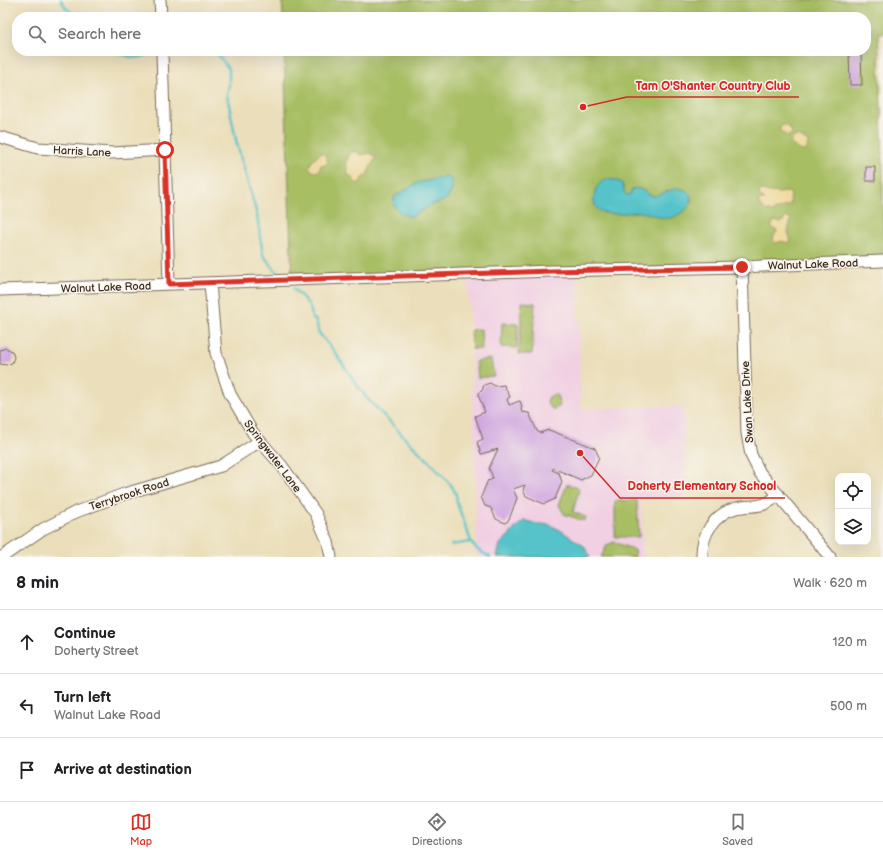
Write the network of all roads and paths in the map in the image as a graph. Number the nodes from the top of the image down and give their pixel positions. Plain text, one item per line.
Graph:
1 (160, 0) edge
2 (161, 12) edge
3 (162, 56) edge
4 (0, 138) edge
5 (165, 150) junction
6 (883, 261) edge
7 (742, 267) junction
8 (169, 284) junction
9 (210, 284) junction
10 (0, 290) edge
11 (260, 441) junction
12 (778, 494) junction
13 (2, 557) edge
14 (331, 557) edge
15 (702, 557) edge
16 (830, 557) edge

1 - 2 street
3 - 5 street
4 - 5 street, Harris Lane
5 - 8 street
6 - 7 street, Walnut Lake Road
7 - 9 street, Walnut Lake Road
7 - 12 street, Swan Lake Drive
8 - 9 street, Walnut Lake Road
8 - 10 street, Walnut Lake Road
9 - 11 street, Springwater Lane
11 - 13 street, Terrybrook Road
11 - 14 street, Springwater Lane
12 - 15 street
12 - 16 street, Swan Lake Drive

